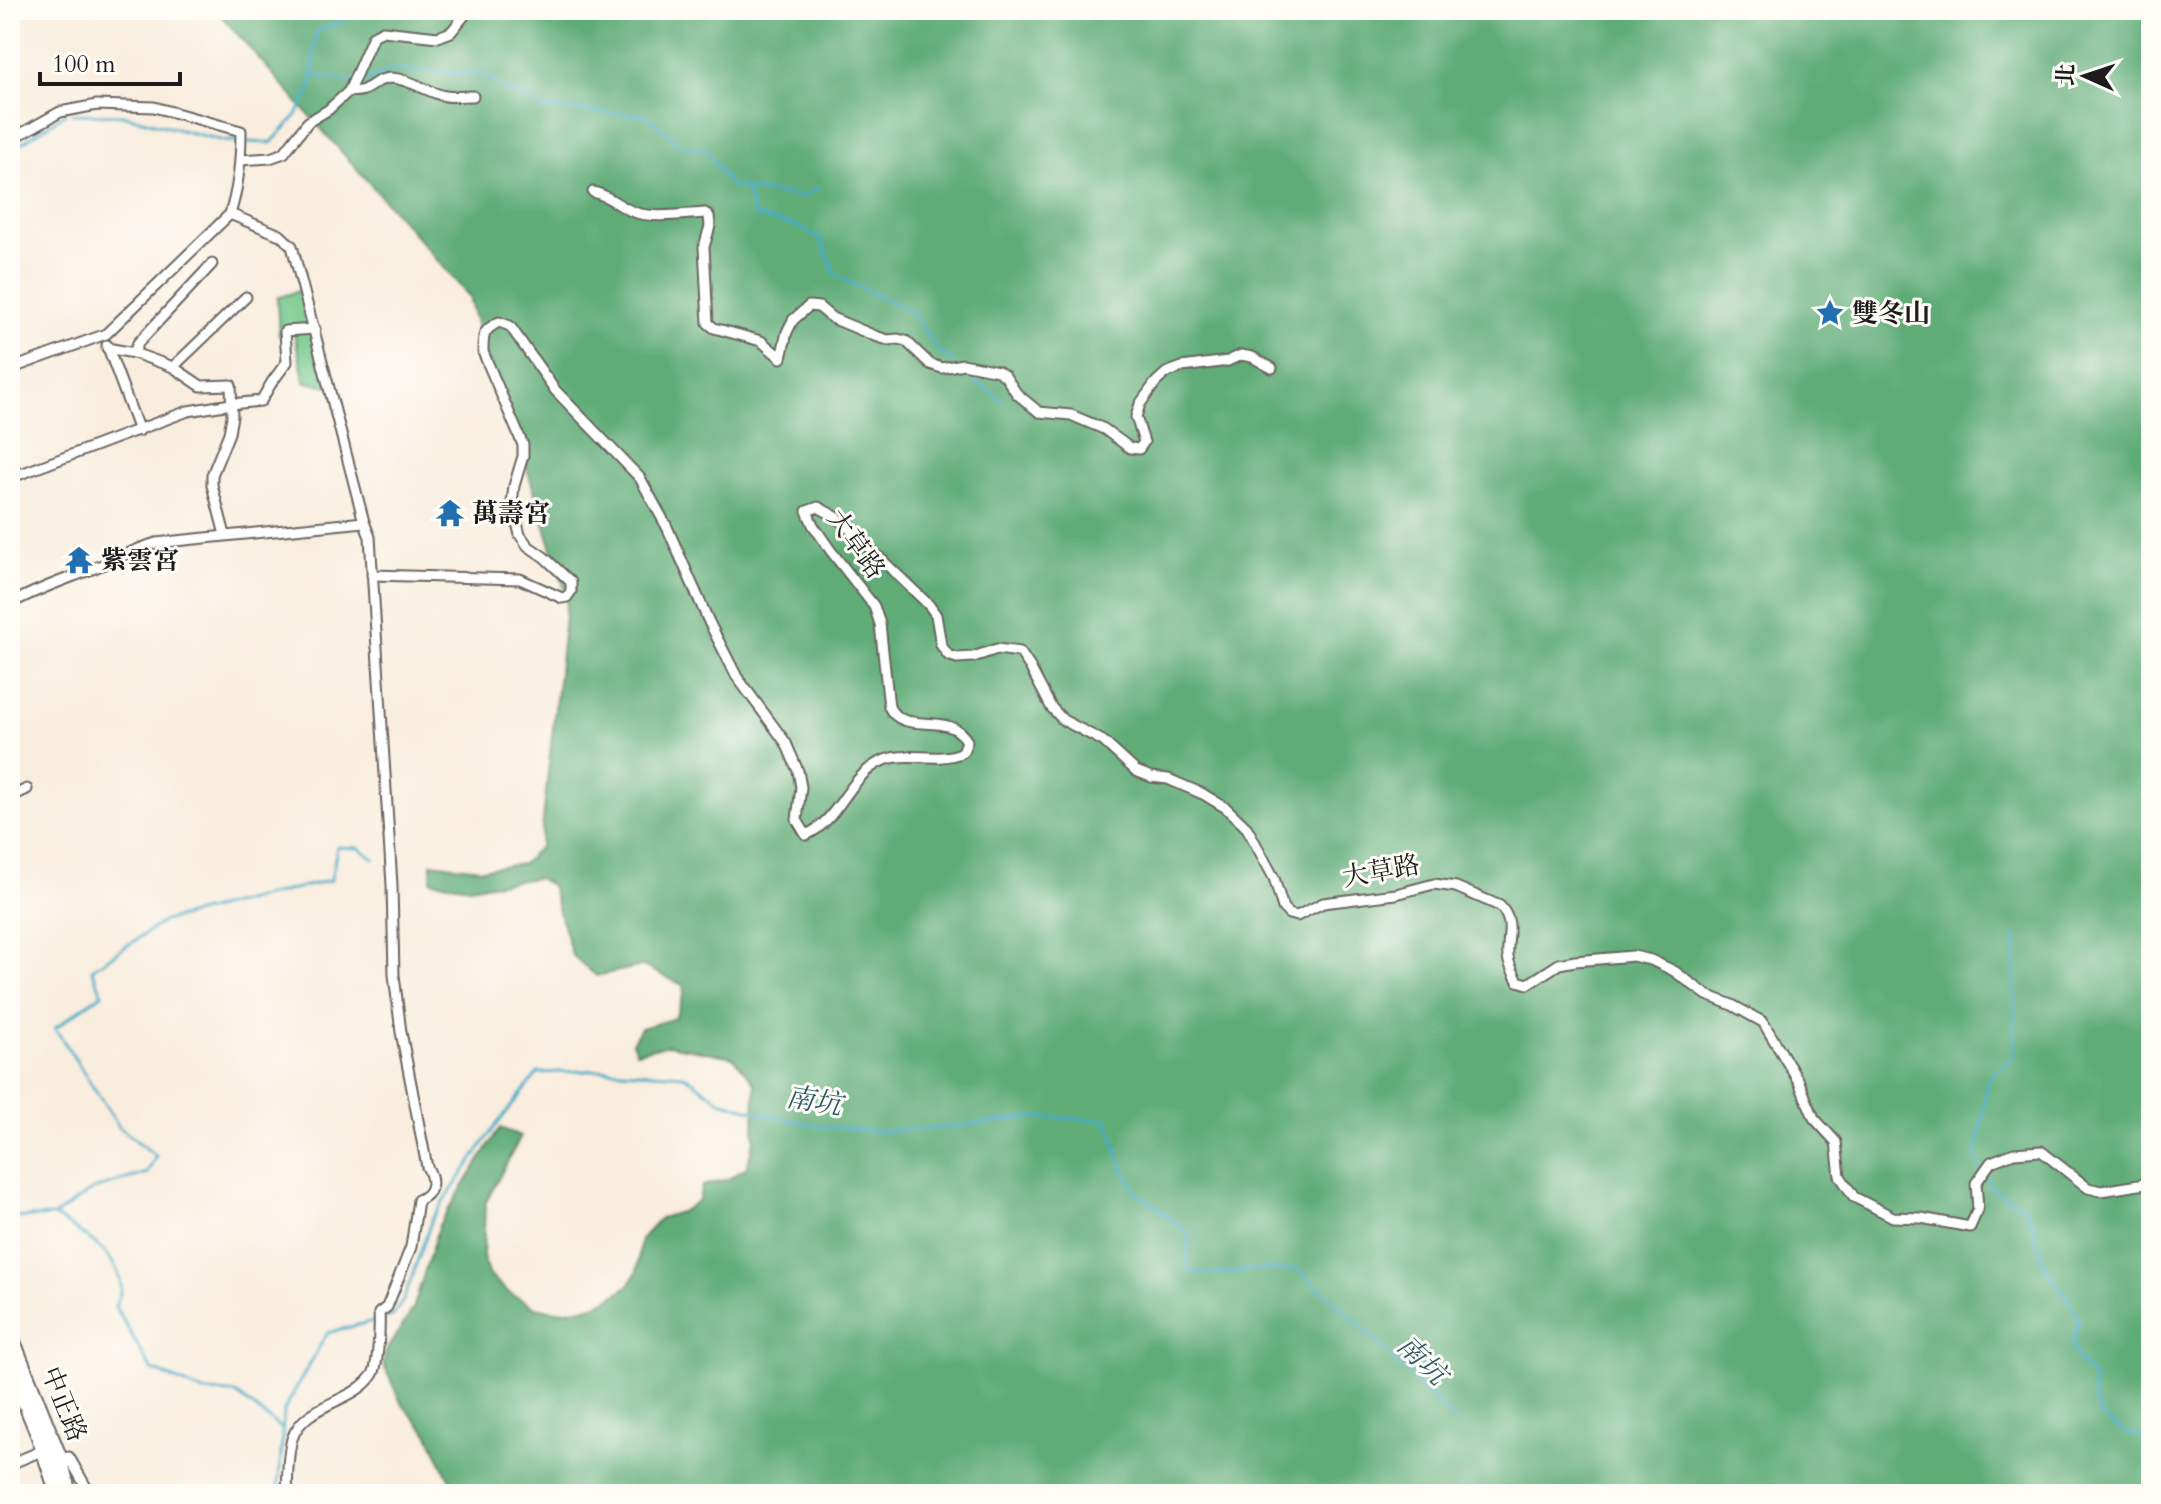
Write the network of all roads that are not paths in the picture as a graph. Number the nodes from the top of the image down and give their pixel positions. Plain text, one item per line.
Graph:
1 (469, 10) edge
2 (351, 87) junction
3 (473, 96) dead end
4 (10, 140) edge
5 (241, 160) junction
6 (593, 192) dead end
7 (230, 214) junction
8 (212, 264) dead end
9 (246, 297) dead end
10 (315, 329) junction
11 (106, 334) junction
12 (107, 348) junction
13 (134, 353) junction
14 (173, 367) junction
15 (1272, 368) dead end
16 (10, 369) edge
17 (231, 404) junction
18 (139, 431) junction
19 (10, 478) edge
20 (364, 522) junction
21 (225, 535) junction
22 (372, 575) junction
23 (10, 604) edge
24 (27, 789) dead end
25 (10, 797) edge
26 (2151, 1183) edge
27 (10, 1334) edge
28 (10, 1365) edge
29 (44, 1450) junction
30 (60, 1459) junction
31 (10, 1464) edge
32 (58, 1494) edge
33 (69, 1494) edge
34 (90, 1494) edge
35 (287, 1494) edge

1 - 2 street
2 - 3 street
2 - 5 street
4 - 5 street
5 - 7 street
6 - 15 street
7 - 10 street
7 - 11 street
8 - 13 street
9 - 14 street
10 - 17 street
10 - 20 street
11 - 12 street
11 - 16 street
12 - 13 street
12 - 18 street
13 - 14 street
14 - 17 street
17 - 18 street
17 - 21 street
18 - 19 street
20 - 21 street
20 - 22 street
21 - 23 street
22 - 26 street, 大草路
22 - 35 street
24 - 25 street
27 - 30 main road, 中正路
28 - 29 main road, 中正路
29 - 31 street
29 - 32 main road, 中正路
30 - 33 main road, 中正路
30 - 34 street

